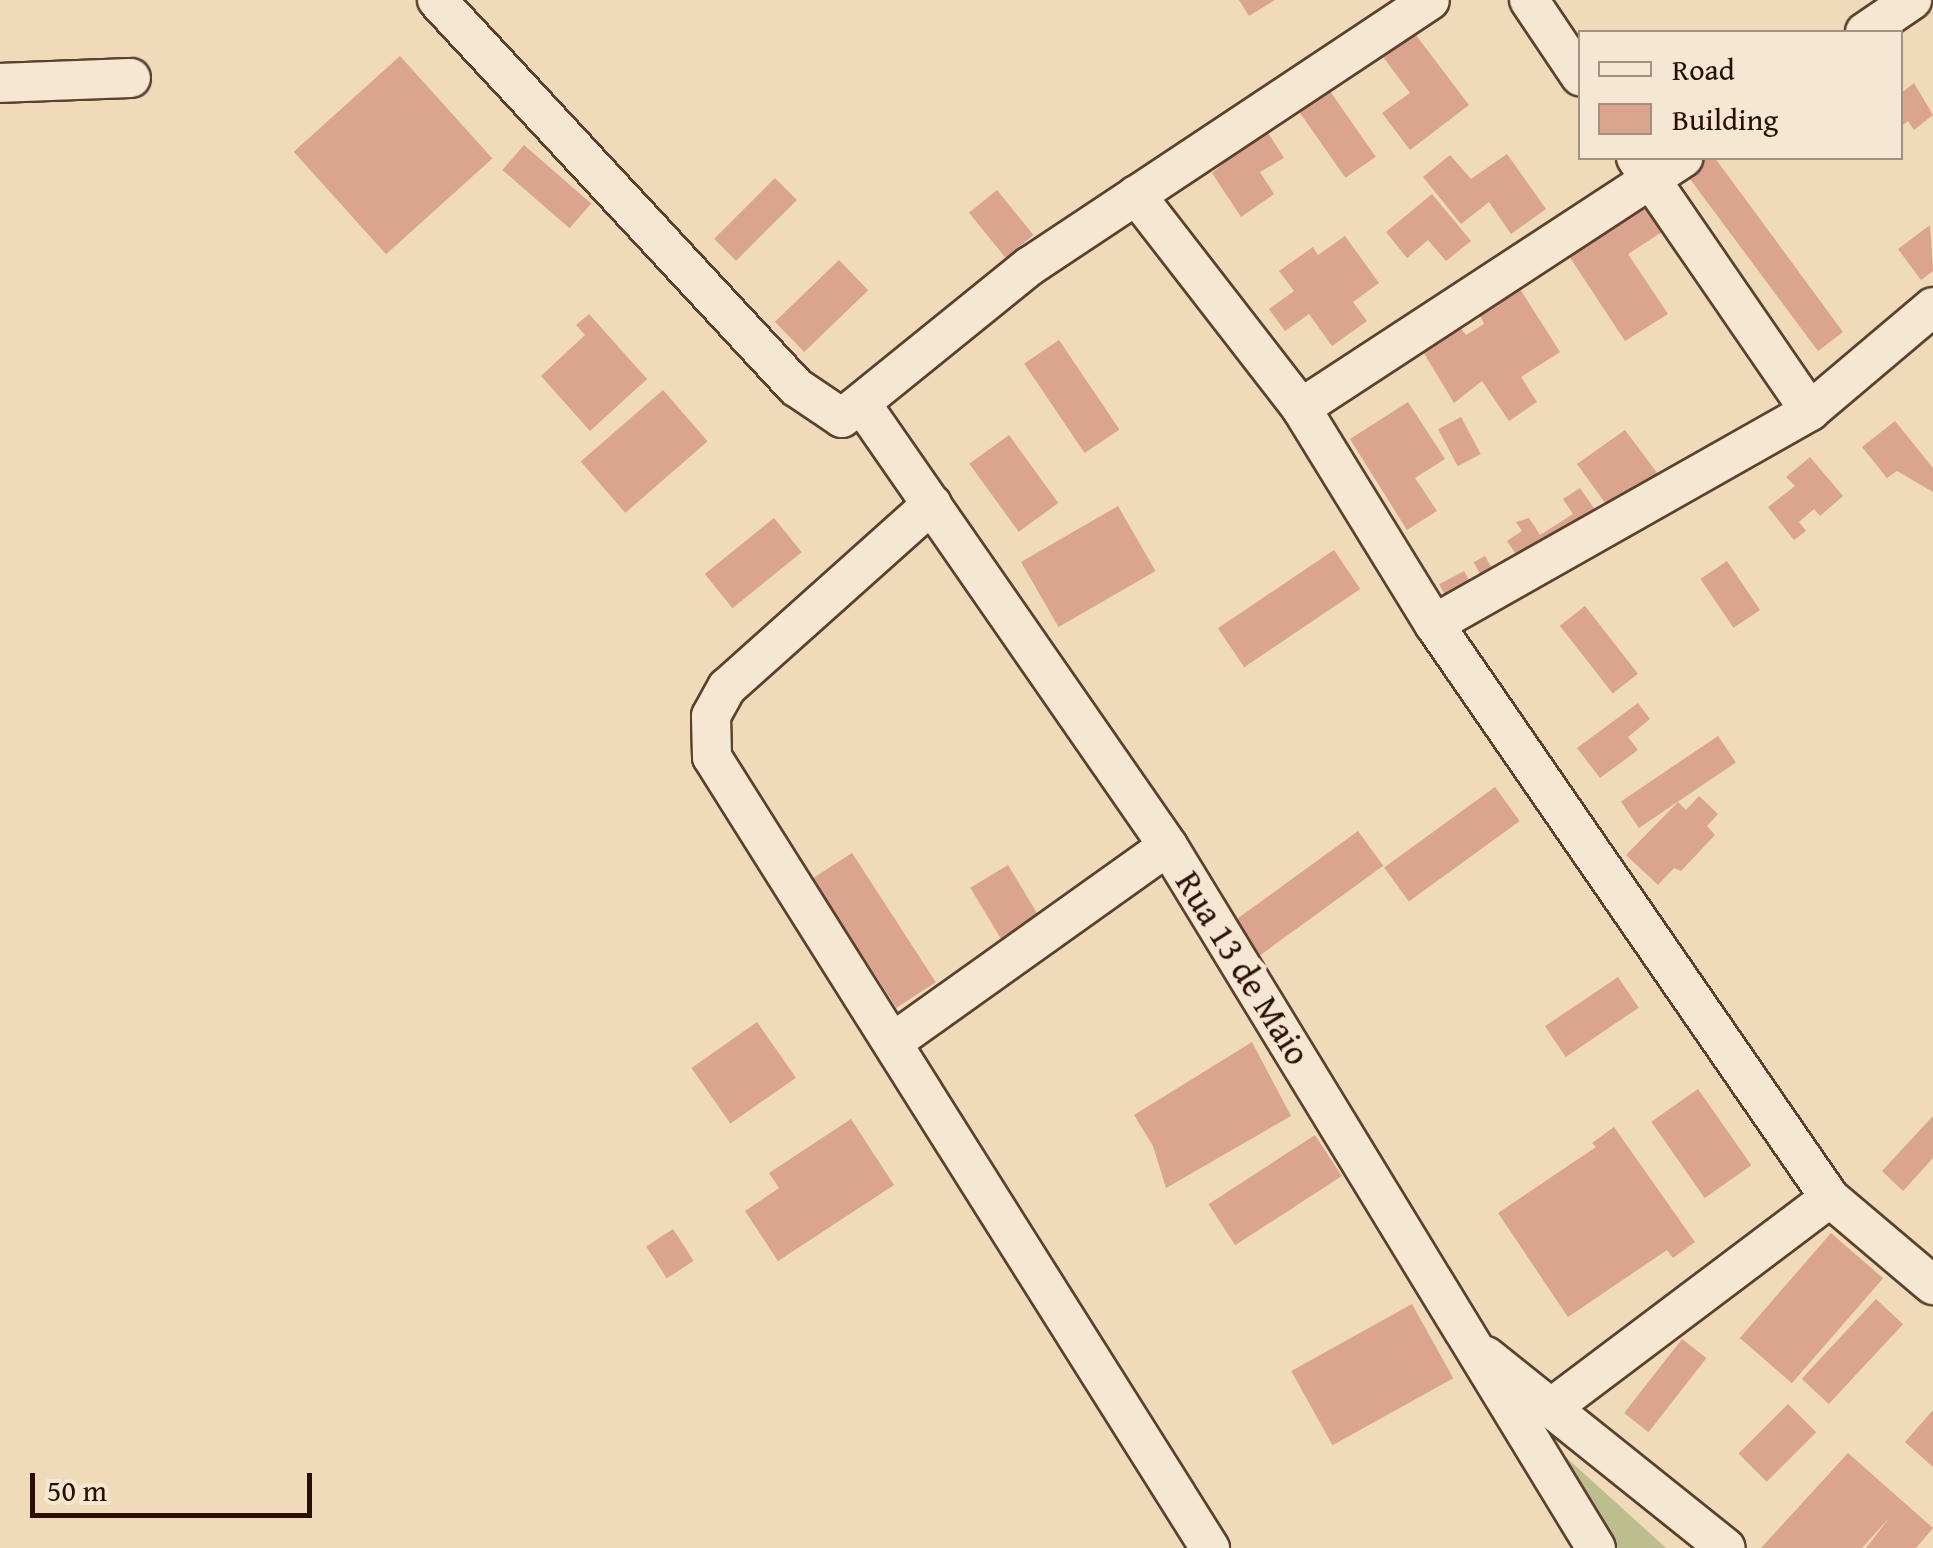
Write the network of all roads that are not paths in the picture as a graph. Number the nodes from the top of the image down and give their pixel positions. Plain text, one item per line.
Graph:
1 (438, 0) edge
2 (1430, 0) edge
3 (1529, 0) edge
4 (1912, 0) edge
5 (1868, 30) edge
6 (1578, 73) edge
7 (2, 76) edge
8 (132, 78) dead end
9 (1675, 160) edge
10 (1643, 168) edge
11 (1136, 194) junction
12 (1933, 307) edge
13 (862, 406) junction
14 (1301, 408) junction
15 (1810, 411) junction
16 (932, 504) junction
17 (1434, 624) junction
18 (1168, 846) junction
19 (896, 1040) junction
20 (1830, 1198) junction
21 (1933, 1285) edge
22 (1462, 1336) junction
23 (1551, 1408) junction
24 (1210, 1548) edge
25 (1596, 1548) edge
26 (1726, 1548) edge

1 - 13 street
2 - 11 street
3 - 6 street
4 - 5 street
7 - 8 street
9 - 10 street
10 - 14 street
10 - 15 street
11 - 13 street
11 - 14 street
12 - 15 street
13 - 16 street, Rua 13 de Maio
14 - 17 street
15 - 17 street
16 - 18 street, Rua 13 de Maio
16 - 19 street
17 - 20 street
18 - 19 street
18 - 22 street, Rua 13 de Maio
19 - 24 street
20 - 21 street
20 - 23 street
22 - 23 street
22 - 25 street, Rua 13 de Maio
23 - 26 street

